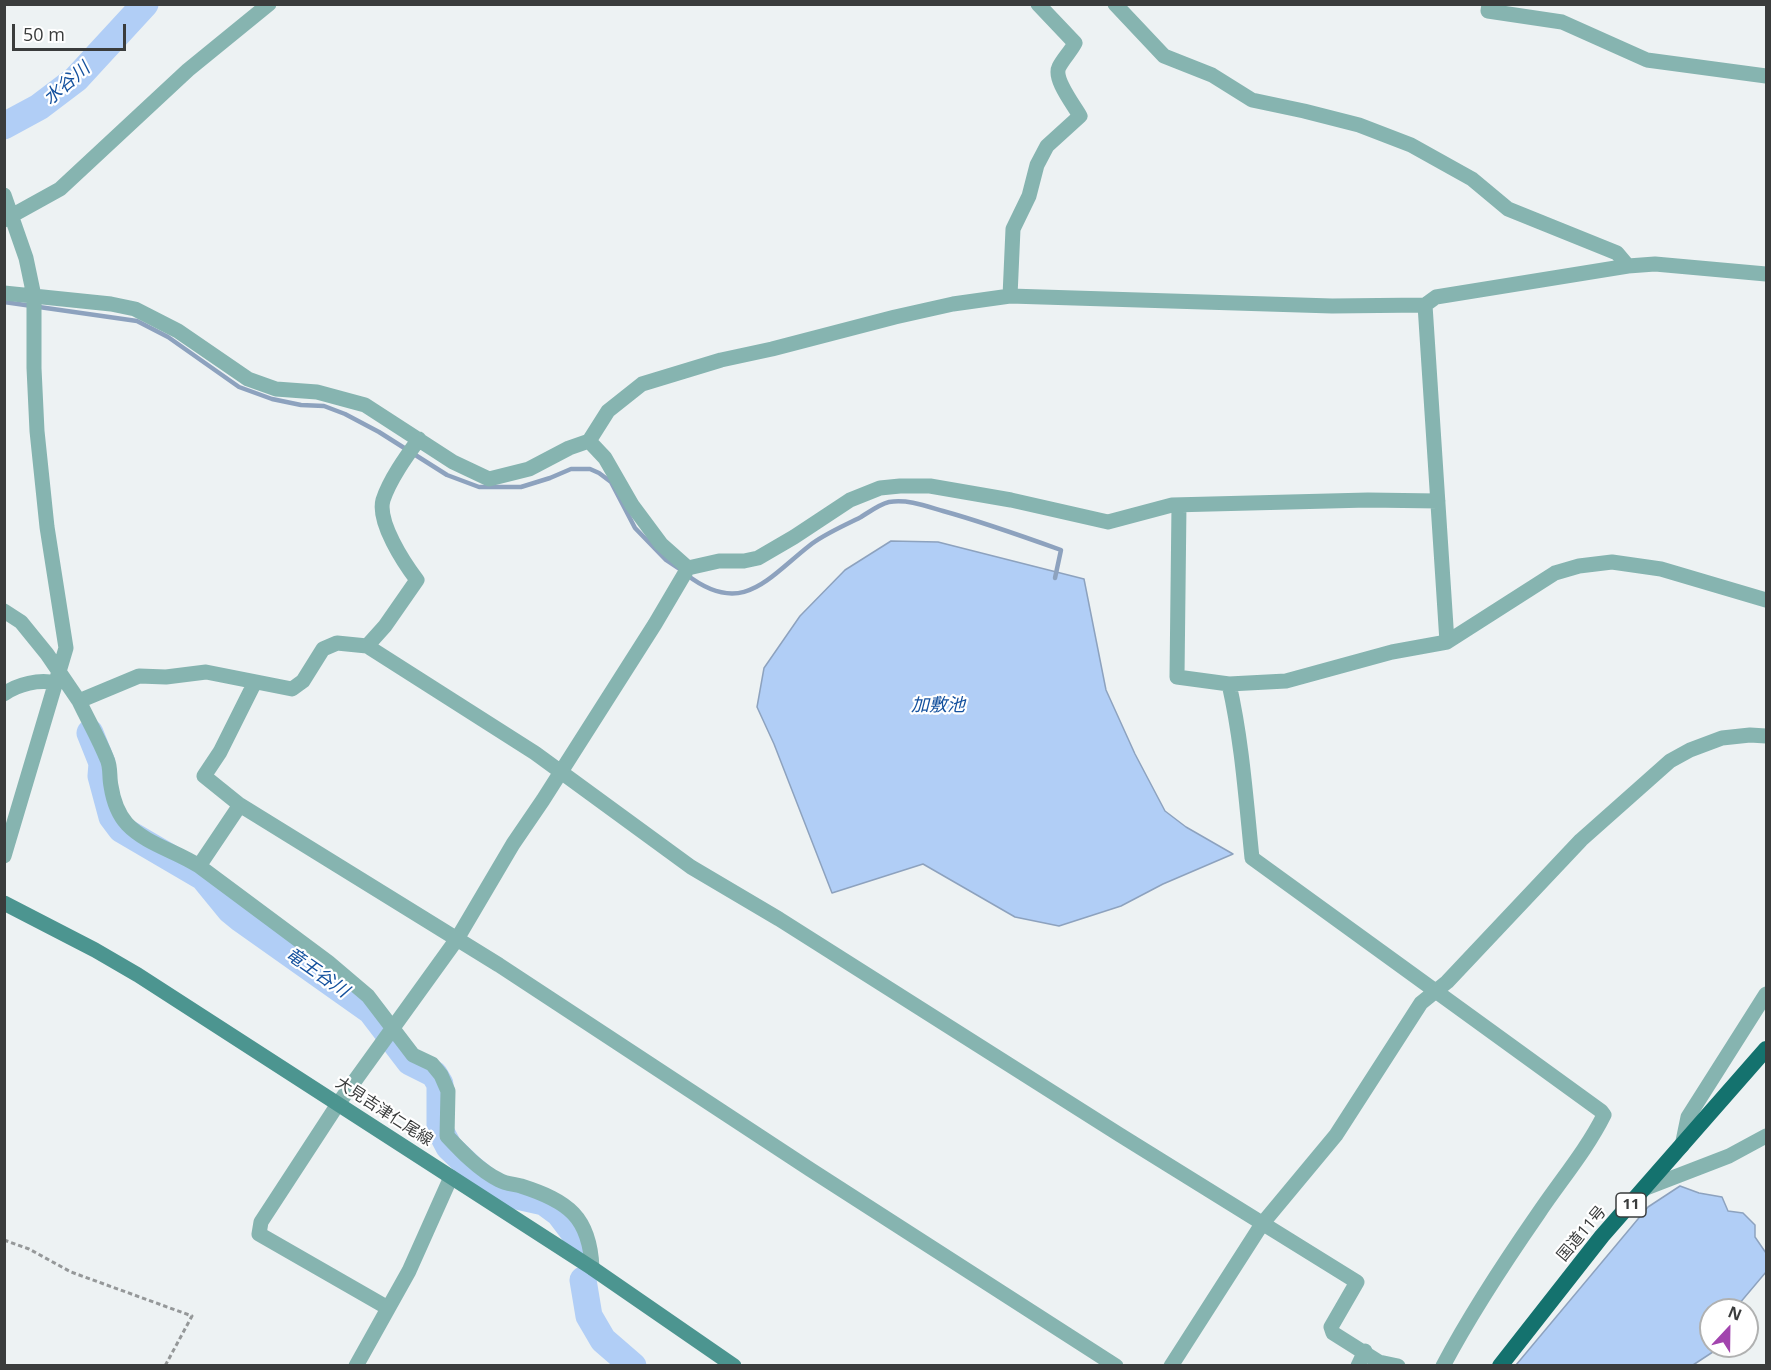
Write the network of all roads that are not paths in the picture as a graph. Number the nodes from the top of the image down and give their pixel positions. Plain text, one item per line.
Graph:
1 (269, 4) edge
2 (1038, 4) edge
3 (1115, 4) edge
4 (1489, 4) edge
5 (1767, 76) edge
6 (4, 195) edge
7 (9, 218) edge
8 (1628, 266) junction
9 (1767, 274) edge
10 (4, 292) edge
11 (1010, 296) junction
12 (34, 302) junction
13 (1425, 305) junction
14 (589, 441) junction
15 (414, 447) junction
16 (1438, 501) junction
17 (1179, 505) junction
18 (688, 568) junction
19 (1767, 600) edge
20 (4, 611) edge
21 (1447, 642) junction
22 (367, 646) junction
23 (57, 677) junction
24 (255, 682) junction
25 (1229, 684) junction
26 (4, 693) edge
27 (79, 701) junction
28 (1767, 736) edge
29 (561, 772) junction
30 (240, 805) junction
31 (4, 856) edge
32 (199, 866) junction
33 (4, 903) edge
34 (457, 939) junction
35 (1434, 991) junction
36 (1767, 994) edge
37 (390, 1033) junction
38 (1767, 1049) edge
39 (338, 1104) junction
40 (1767, 1136) edge
41 (1682, 1146) junction
42 (451, 1178) junction
43 (1646, 1188) junction
44 (1262, 1224) junction
45 (592, 1268) junction
46 (388, 1308) junction
47 (1361, 1358) edge
48 (356, 1365) edge
49 (734, 1365) edge
50 (1116, 1365) edge
51 (1171, 1365) edge
52 (1398, 1365) edge
53 (1443, 1365) edge
54 (1500, 1365) edge

1 - 7 street
2 - 11 street
3 - 8 street
4 - 5 street
6 - 7 street
7 - 12 street
8 - 9 street
8 - 13 street
10 - 12 street
11 - 13 street
11 - 14 street
12 - 15 street
12 - 23 street
13 - 16 street
14 - 15 street
14 - 18 street
15 - 22 street
16 - 17 street
16 - 21 street
17 - 18 street
17 - 25 street
18 - 29 street
19 - 21 street
20 - 23 street
21 - 25 street
22 - 24 street
22 - 29 street
23 - 26 street
23 - 27 street
23 - 31 street
24 - 27 street
24 - 30 street
25 - 35 street
27 - 32 street
28 - 35 street
29 - 34 street
29 - 44 street
30 - 32 street
30 - 34 street
32 - 37 street
33 - 39 main road, 大見吉津仁尾線
34 - 37 street
34 - 50 street
35 - 44 street
35 - 53 street
36 - 41 street
37 - 39 street
37 - 45 street
38 - 41 highway, 国道11号 / 11
39 - 42 main road, 大見吉津仁尾線
39 - 46 street
40 - 43 street
41 - 43 highway, 国道11号 / 11
42 - 45 main road, 大見吉津仁尾線
42 - 46 street
43 - 54 highway, 国道11号 / 11
44 - 47 street
44 - 51 street
45 - 49 main road, 大見吉津仁尾線
46 - 48 street
47 - 52 street

